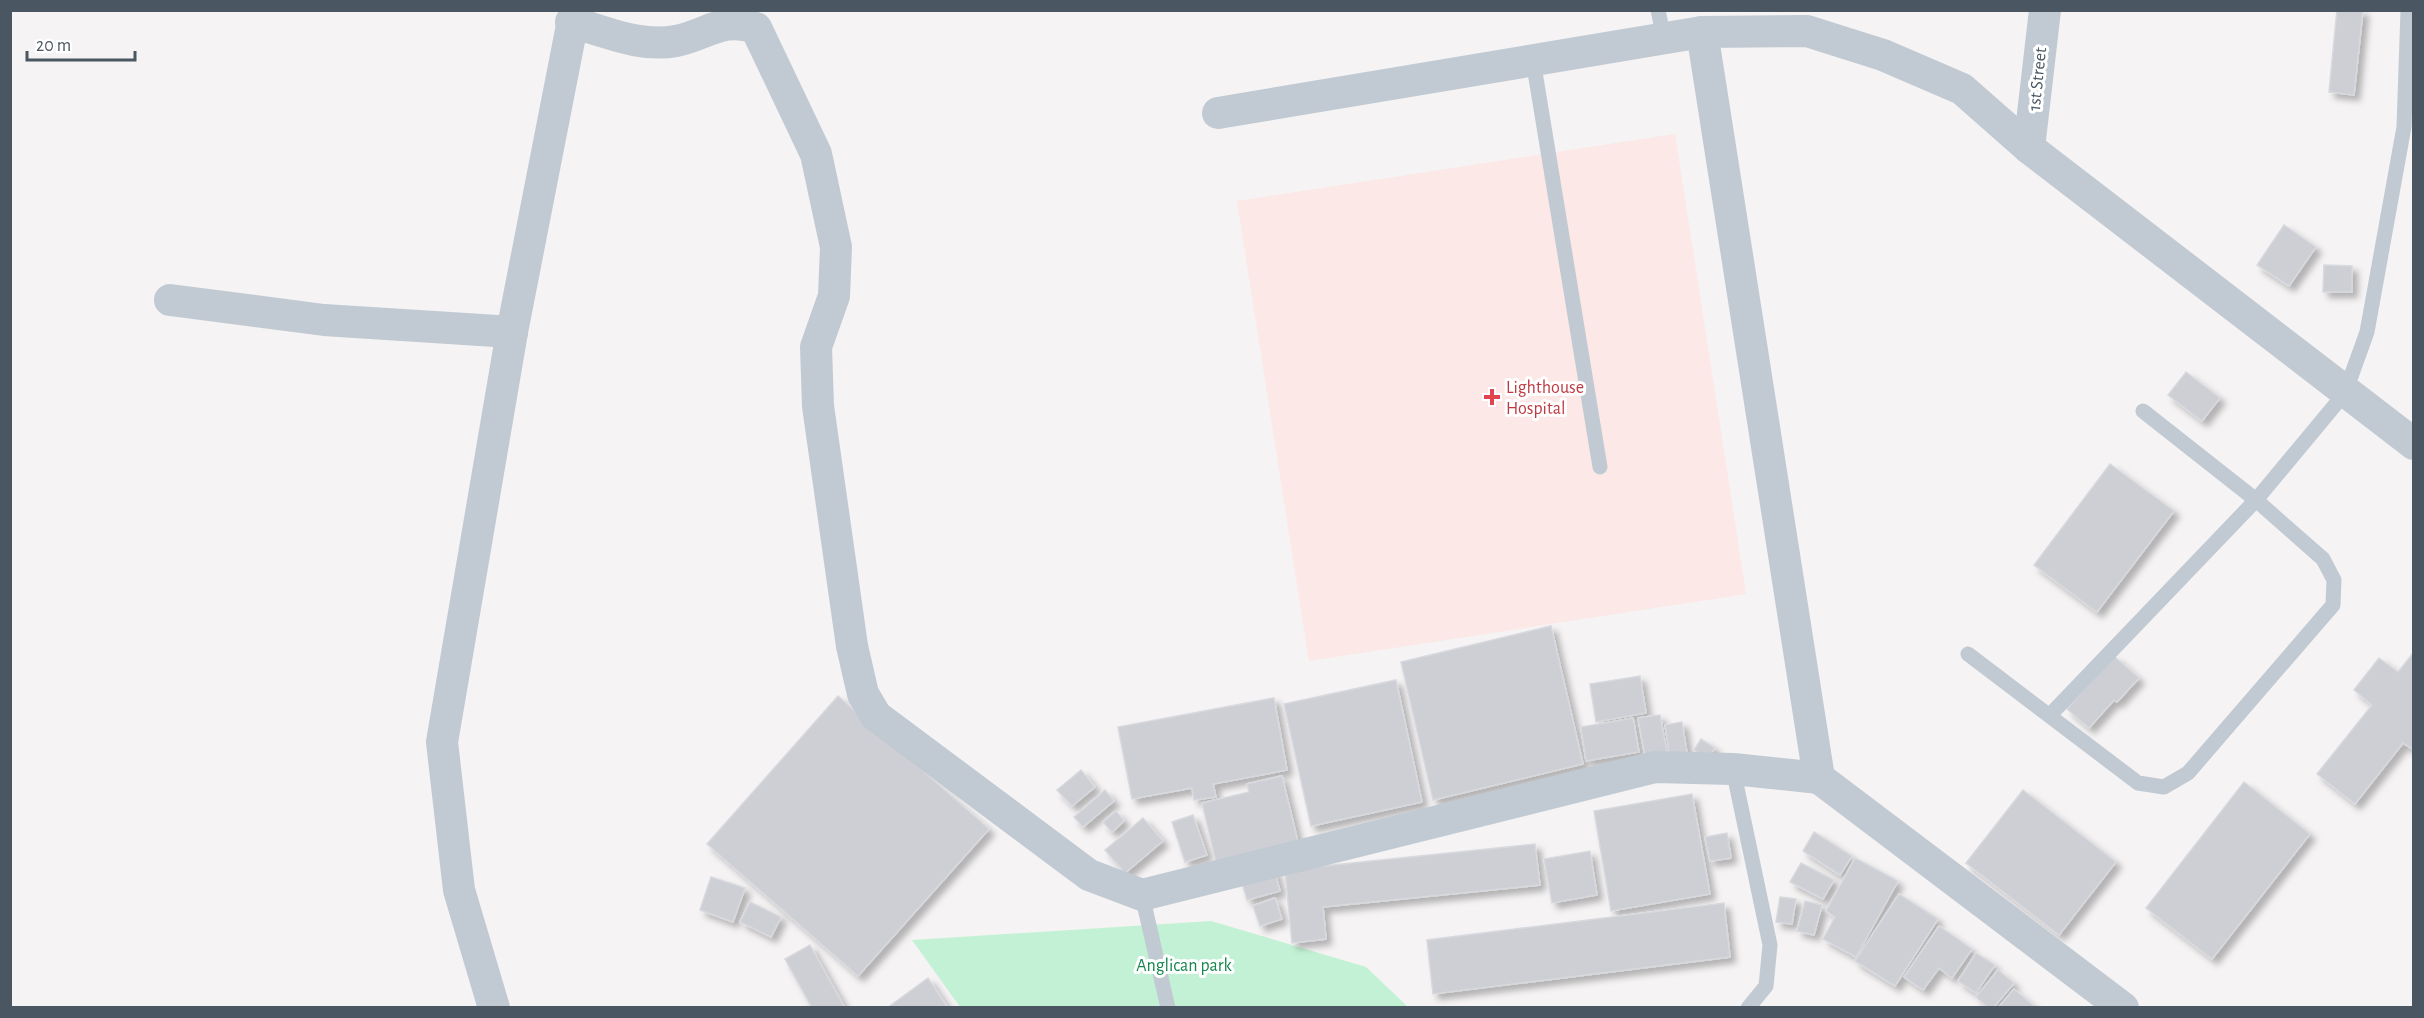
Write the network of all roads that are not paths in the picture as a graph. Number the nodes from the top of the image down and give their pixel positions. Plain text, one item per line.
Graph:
1 (2045, 10) edge
2 (2408, 10) edge
3 (573, 16) edge
4 (1661, 25) edge
5 (1702, 32) junction
6 (1533, 60) junction
7 (1218, 113) dead end
8 (2409, 128) edge
9 (2030, 148) junction
10 (170, 300) dead end
11 (512, 332) junction
12 (2345, 393) junction
13 (2143, 411) dead end
14 (2414, 444) edge
15 (1600, 467) dead end
16 (2256, 500) junction
17 (1968, 654) dead end
18 (2050, 715) junction
19 (1733, 769) junction
20 (1820, 778) junction
21 (1142, 895) junction
22 (494, 1008) edge
23 (1168, 1008) edge
24 (1748, 1008) edge
25 (2123, 1008) edge

1 - 9 street, 1st Street
2 - 8 lane
3 - 11 street
3 - 21 street
4 - 5 street
4 - 6 street
5 - 9 street
5 - 20 street
6 - 7 street
6 - 15 lane
8 - 12 lane
9 - 12 street
10 - 11 street
11 - 22 street
12 - 14 street
12 - 16 lane
13 - 16 lane
16 - 18 lane
16 - 18 lane
17 - 18 lane
19 - 20 street
19 - 21 street
19 - 24 lane
20 - 25 street
21 - 23 lane

